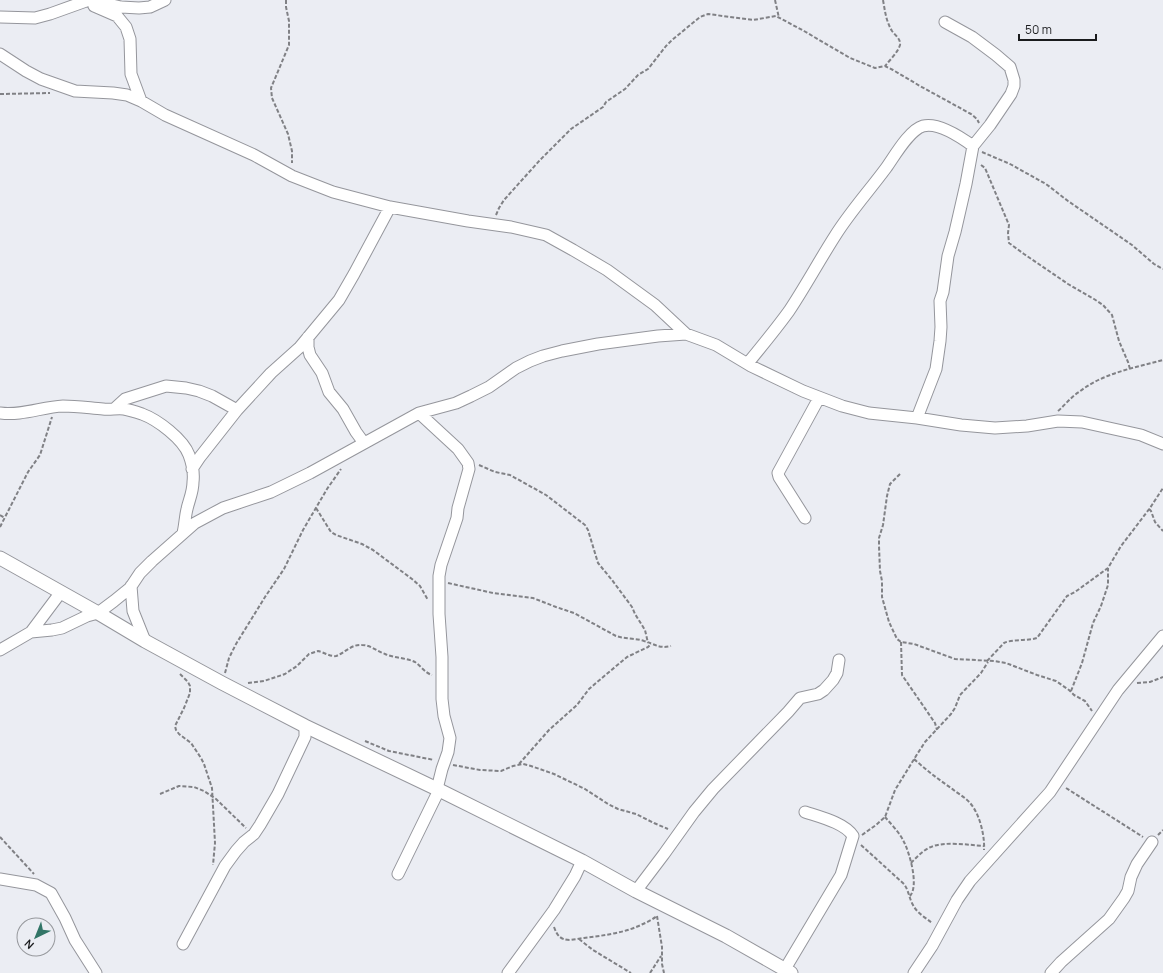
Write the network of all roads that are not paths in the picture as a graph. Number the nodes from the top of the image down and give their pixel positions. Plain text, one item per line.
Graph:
1 (165, 0) edge
2 (82, 2) junction
3 (63, 5) edge
4 (0, 17) edge
5 (944, 22) dead end
6 (0, 54) edge
7 (141, 101) junction
8 (972, 150) junction
9 (390, 207) junction
10 (686, 334) junction
11 (308, 337) junction
12 (748, 364) junction
13 (820, 398) junction
14 (114, 409) junction
15 (237, 410) junction
16 (0, 413) edge
17 (418, 413) junction
18 (917, 418) junction
19 (364, 443) junction
20 (1163, 444) edge
21 (192, 470) junction
22 (805, 518) dead end
23 (184, 533) junction
24 (0, 558) edge
25 (131, 586) junction
26 (61, 592) junction
27 (98, 612) junction
28 (31, 632) junction
29 (1163, 636) edge
30 (144, 641) junction
31 (0, 650) edge
32 (839, 660) dead end
33 (305, 726) junction
34 (438, 790) junction
35 (805, 812) dead end
36 (1152, 842) road end
37 (582, 860) junction
38 (398, 874) dead end
39 (0, 879) edge
40 (636, 891) junction
41 (182, 944) dead end
42 (788, 971) edge
43 (96, 973) edge
44 (508, 973) edge
45 (914, 973) edge
46 (1051, 973) edge

1 - 2 street
2 - 3 street
2 - 7 street
3 - 4 street
5 - 8 street
6 - 7 street
7 - 9 street
8 - 12 street
8 - 18 street
9 - 10 street
9 - 11 street
10 - 12 street
10 - 17 street
11 - 15 street
11 - 19 street
12 - 13 street
13 - 18 street
13 - 22 street
14 - 15 street
14 - 16 street
14 - 21 street
15 - 21 street
17 - 19 street
17 - 34 street
18 - 20 street
19 - 23 street
21 - 23 street
23 - 25 street
24 - 26 street
25 - 27 street
25 - 30 street
26 - 27 street
26 - 28 street
27 - 28 street
27 - 30 street
28 - 31 street
29 - 45 street
30 - 33 street
32 - 40 street
33 - 34 street
33 - 41 street
34 - 37 street
34 - 38 street
35 - 42 street
36 - 46 street
37 - 40 street
37 - 44 street
39 - 43 street
40 - 42 street

